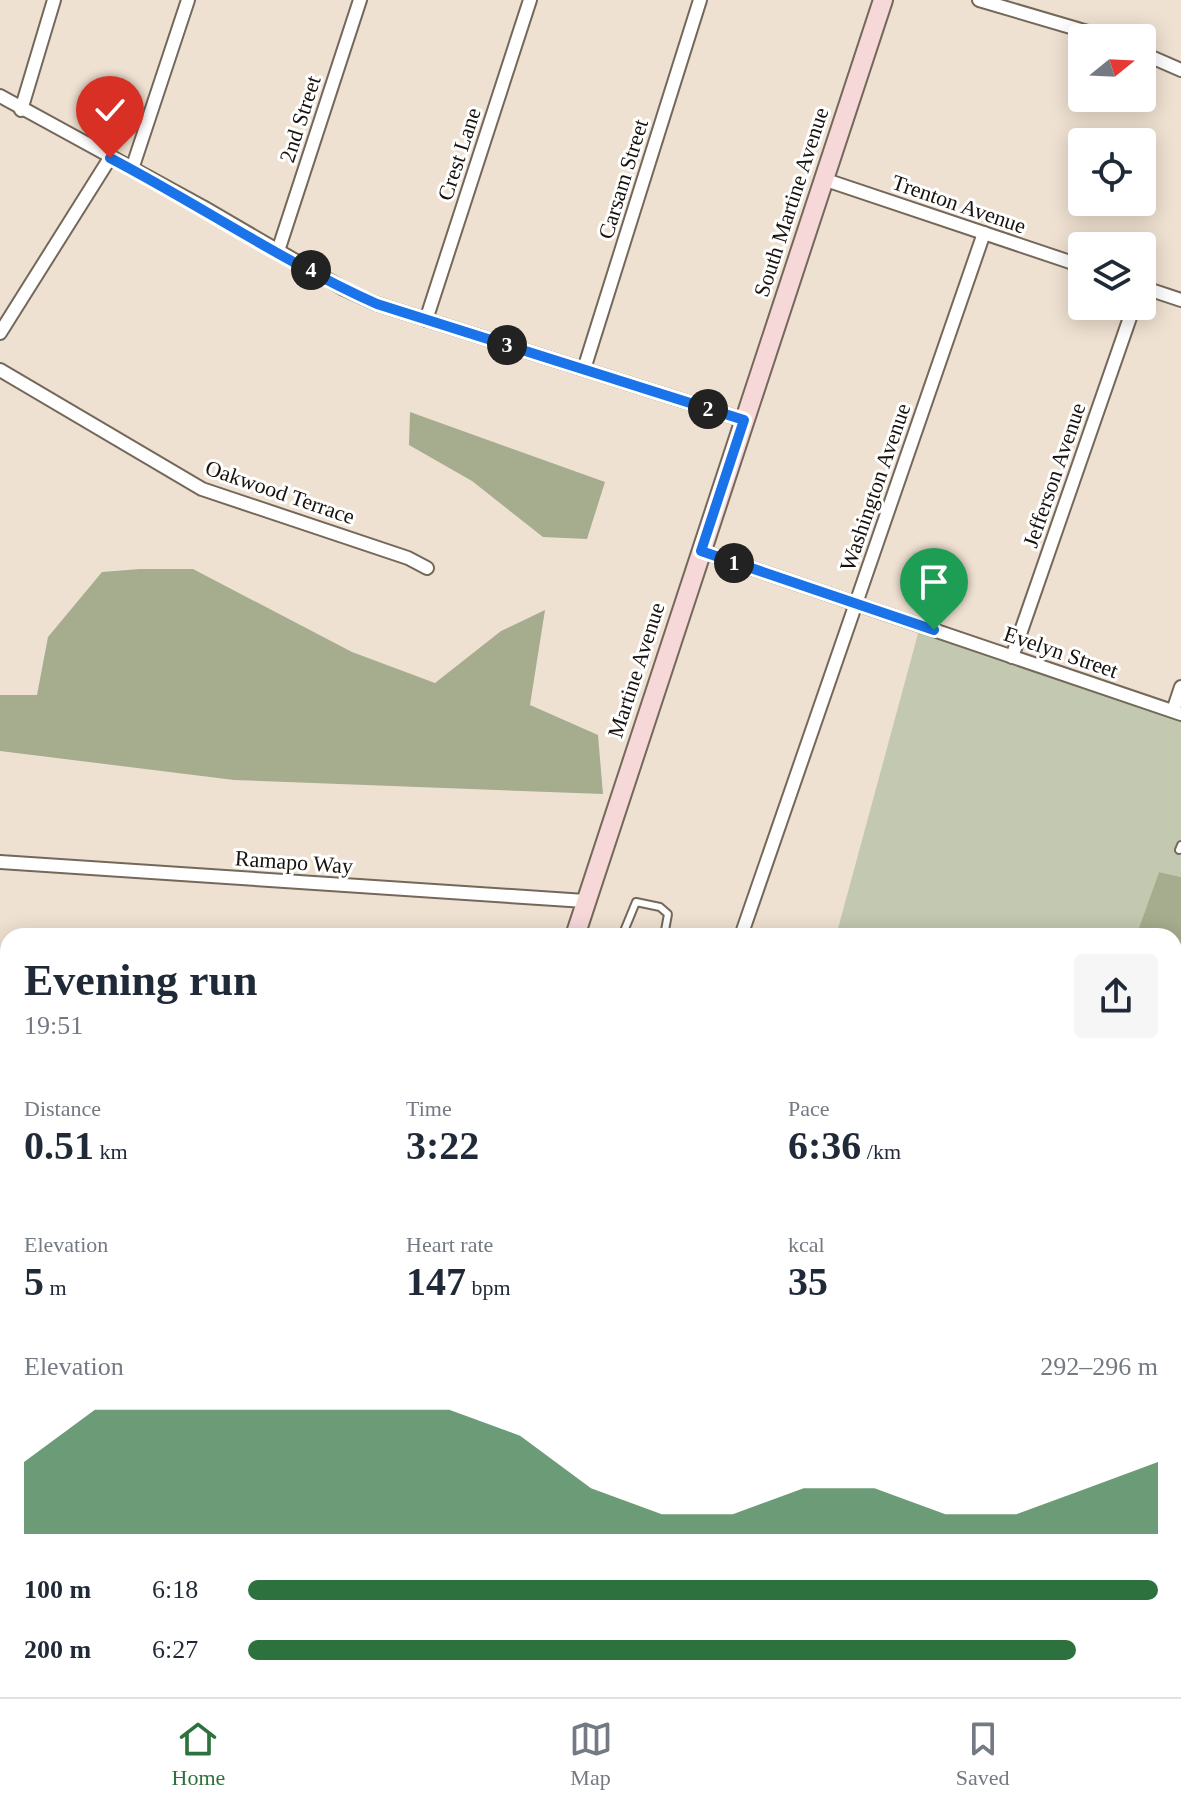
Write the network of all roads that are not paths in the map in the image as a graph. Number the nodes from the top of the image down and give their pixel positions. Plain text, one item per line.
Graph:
1 (54, 0) edge
2 (188, 0) edge
3 (360, 0) edge
4 (530, 0) edge
5 (700, 0) edge
6 (883, 0) edge
7 (979, 0) edge
8 (1068, 26) edge
9 (1156, 59) edge
10 (1181, 70) edge
11 (0, 96) edge
12 (21, 110) junction
13 (110, 158) junction
14 (132, 169) junction
15 (823, 179) junction
16 (984, 233) junction
17 (278, 251) junction
18 (1068, 261) edge
19 (1156, 292) edge
20 (1181, 300) edge
21 (426, 320) junction
22 (1129, 320) edge
23 (0, 333) edge
24 (584, 369) junction
25 (0, 370) edge
26 (744, 420) junction
27 (701, 551) junction
28 (427, 568) dead end
29 (855, 604) junction
30 (1012, 657) junction
31 (1181, 687) edge
32 (1177, 712) edge
33 (0, 862) edge
34 (585, 901) junction
35 (577, 928) edge
36 (625, 928) edge
37 (665, 928) edge
38 (744, 928) edge

1 - 12 street
2 - 14 street
3 - 17 street, 2nd Street
4 - 21 street, Crest Lane
5 - 24 street, Carsam Street
6 - 15 main road, South Martine Avenue
7 - 8 street
9 - 10 street
11 - 12 street
12 - 13 street
13 - 14 street
13 - 23 street
14 - 17 street
15 - 16 street, Trenton Avenue
15 - 26 main road, South Martine Avenue
16 - 18 street, Trenton Avenue
16 - 29 street, Washington Avenue
17 - 21 street
19 - 20 street
21 - 24 street
22 - 30 street, Jefferson Avenue
24 - 26 street
25 - 28 street, Oakwood Terrace
26 - 27 main road, Martine Avenue
27 - 29 street, Evelyn Street
27 - 34 main road, Martine Avenue
29 - 30 street, Evelyn Street
29 - 38 street, Washington Avenue
30 - 32 street, Evelyn Street
31 - 32 street
33 - 34 street, Ramapo Way
34 - 35 main road, Martine Avenue
36 - 37 lane

